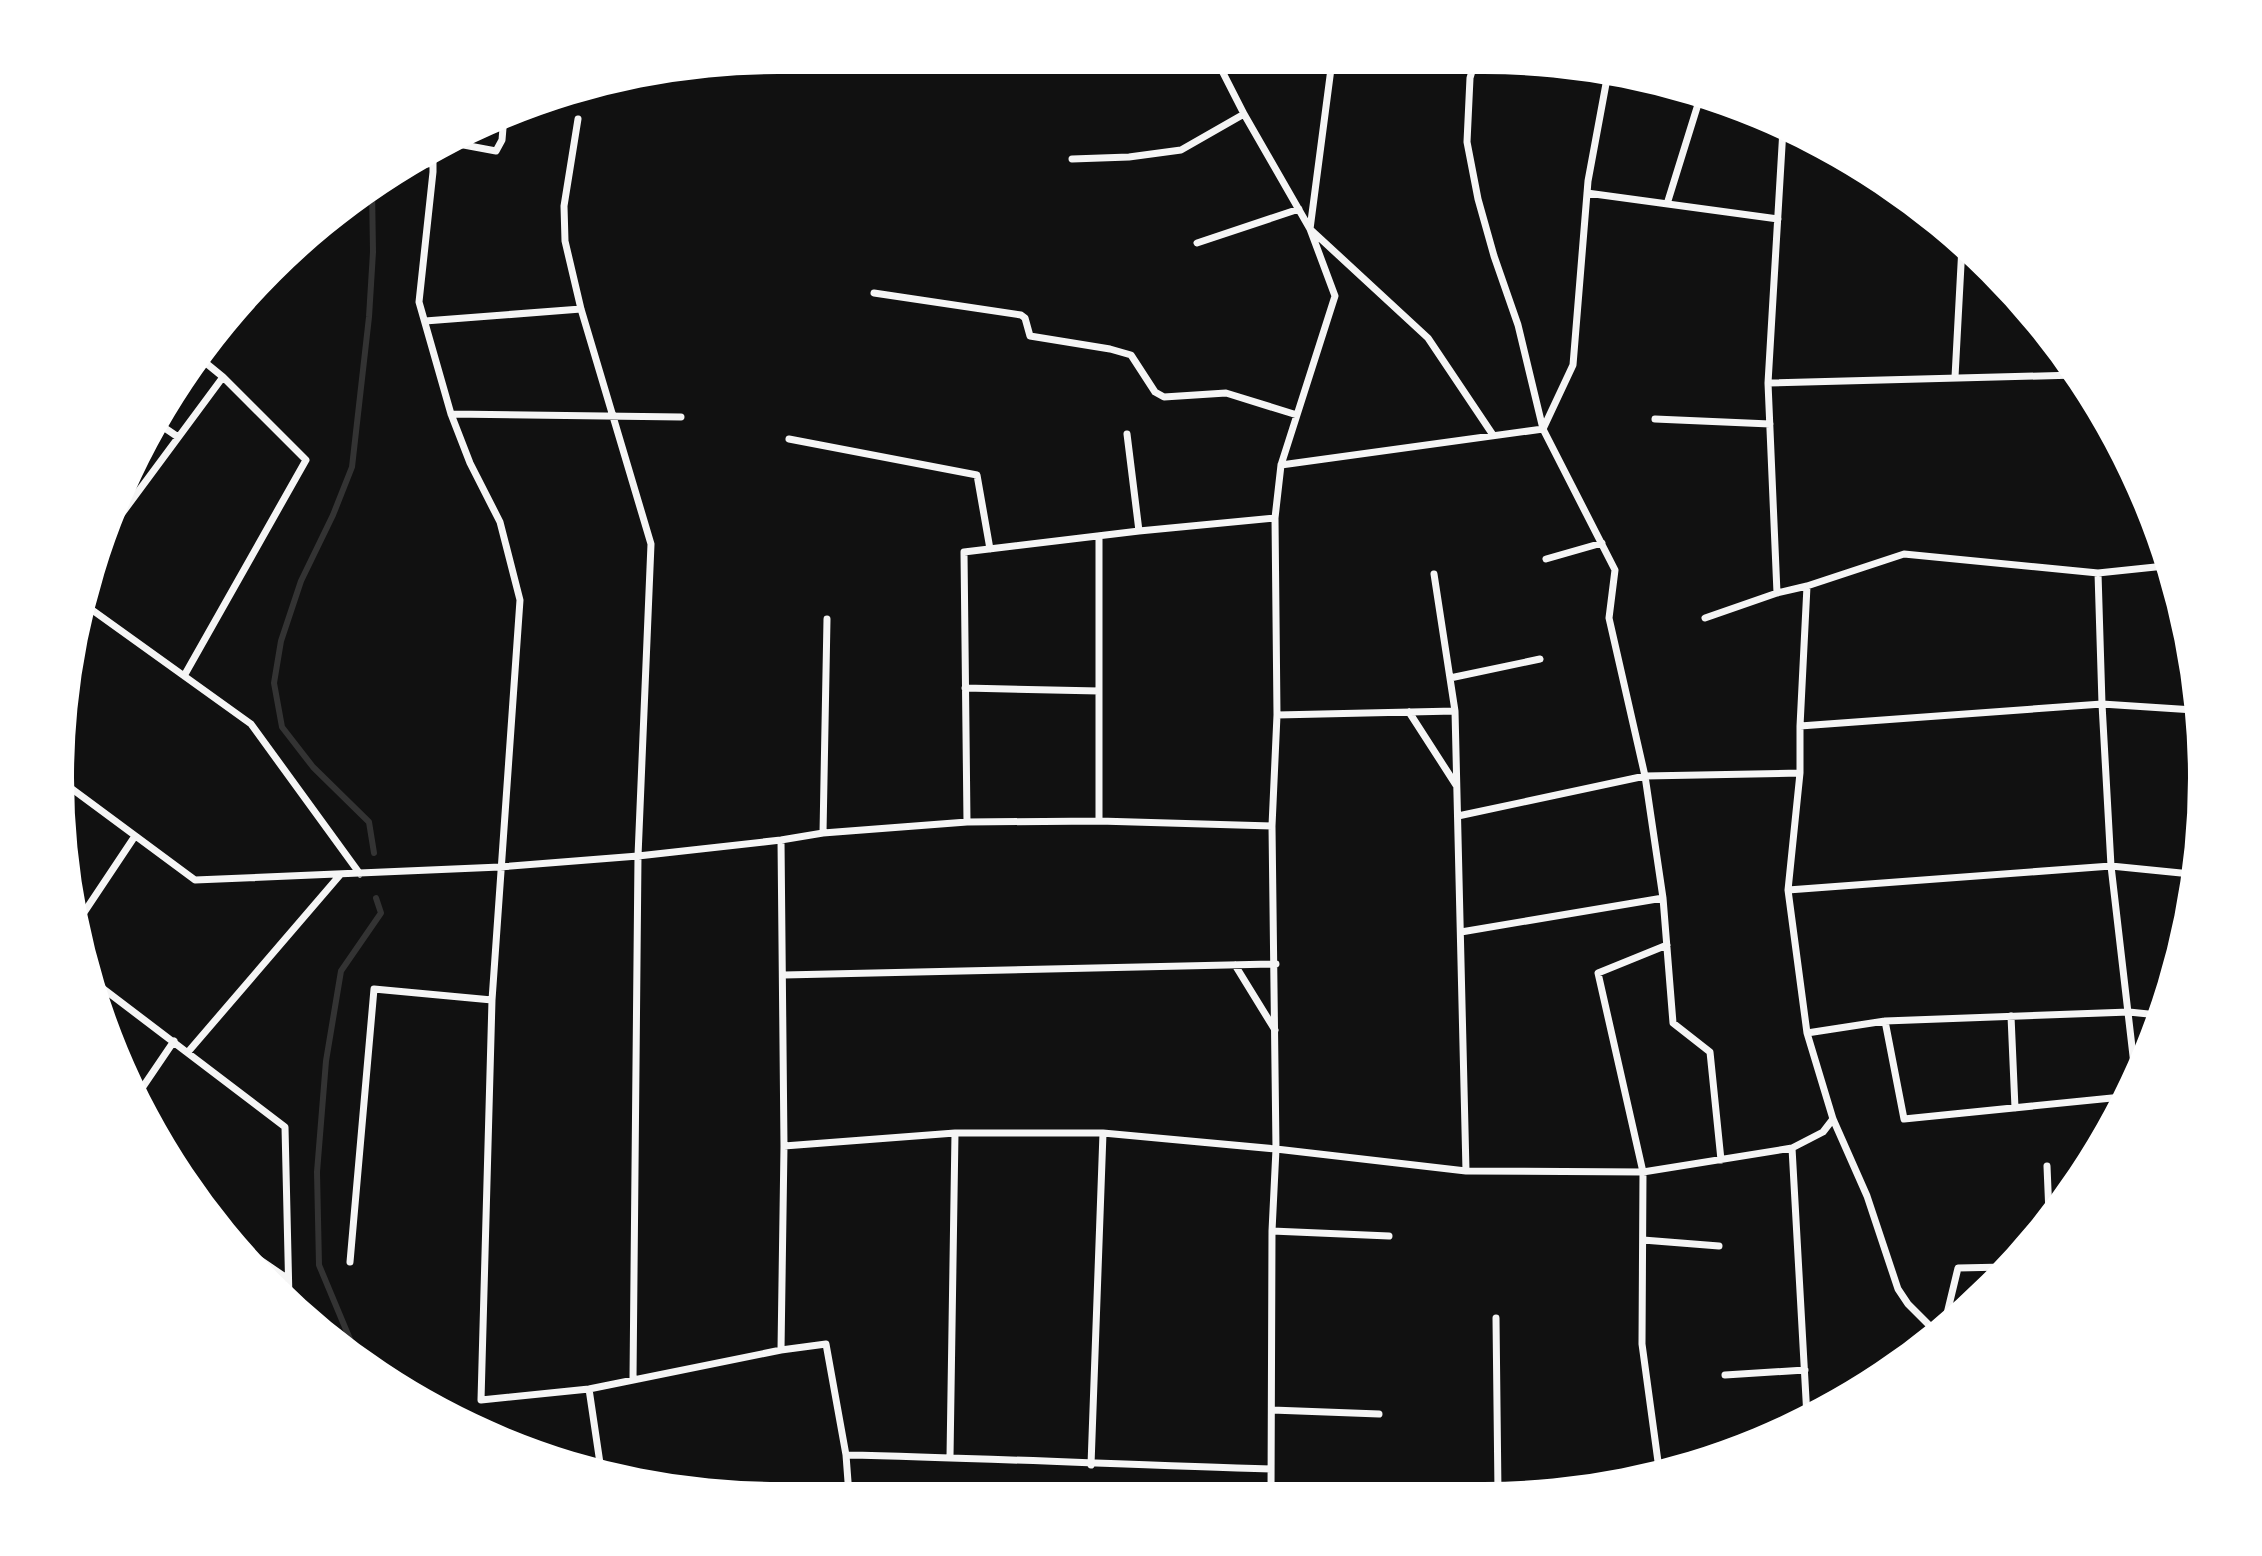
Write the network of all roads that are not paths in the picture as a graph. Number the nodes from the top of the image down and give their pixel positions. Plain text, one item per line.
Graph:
1 (1224, 74) edge
2 (1330, 74) edge
3 (1471, 74) edge
4 (1606, 85) edge
5 (1697, 107) edge
6 (1244, 114) junction
7 (578, 119) dead end
8 (503, 129) edge
9 (1782, 140) edge
10 (467, 146) edge
11 (1072, 159) dead end
12 (433, 164) edge
13 (1587, 193) junction
14 (1667, 204) junction
15 (1299, 209) junction
16 (1778, 219) junction
17 (1310, 229) junction
18 (1197, 243) dead end
19 (1961, 260) edge
20 (874, 293) dead end
21 (581, 309) junction
22 (425, 321) junction
23 (208, 365) edge
24 (2062, 375) edge
25 (223, 377) junction
26 (1955, 377) junction
27 (1768, 383) junction
28 (451, 414) junction
29 (1297, 415) junction
30 (614, 416) junction
31 (681, 416) dead end
32 (1655, 419) dead end
33 (1770, 424) junction
34 (166, 429) edge
35 (1543, 429) junction
36 (1127, 434) dead end
37 (1495, 435) junction
38 (178, 437) junction
39 (789, 439) dead end
40 (1281, 465) junction
41 (129, 504) edge
42 (1275, 518) junction
43 (1139, 531) junction
44 (1099, 536) junction
45 (1602, 543) junction
46 (990, 549) junction
47 (1546, 559) dead end
48 (2155, 567) edge
49 (2098, 573) junction
50 (1434, 574) dead end
51 (1807, 586) junction
52 (1777, 593) junction
53 (94, 611) edge
54 (1705, 618) dead end
55 (827, 619) dead end
56 (1541, 659) dead end
57 (184, 676) junction
58 (1450, 678) junction
59 (965, 688) junction
60 (1099, 691) junction
61 (2102, 704) junction
62 (2185, 709) edge
63 (1455, 711) junction
64 (1409, 712) junction
65 (1278, 715) junction
66 (1800, 726) junction
67 (1800, 773) junction
68 (1645, 776) junction
69 (1457, 788) junction
70 (74, 791) edge
71 (1458, 816) junction
72 (1099, 821) junction
73 (967, 822) junction
74 (1272, 826) junction
75 (823, 833) junction
76 (135, 836) junction
77 (781, 840) junction
78 (638, 856) junction
79 (2111, 866) junction
80 (500, 867) junction
81 (2182, 873) edge
82 (340, 874) junction
83 (360, 874) junction
84 (1788, 890) junction
85 (1663, 898) junction
86 (86, 909) edge
87 (1461, 932) junction
88 (1667, 945) junction
89 (1276, 964) junction
90 (1235, 965) junction
91 (784, 975) junction
92 (107, 992) edge
93 (492, 1000) junction
94 (2129, 1012) junction
95 (2147, 1014) edge
96 (2011, 1016) junction
97 (1885, 1021) junction
98 (1276, 1031) junction
99 (1807, 1033) junction
100 (174, 1041) junction
101 (188, 1052) junction
102 (2133, 1052) edge
103 (144, 1085) edge
104 (2112, 1098) edge
105 (2015, 1108) junction
106 (1833, 1119) junction
107 (955, 1133) junction
108 (1103, 1133) junction
109 (783, 1146) junction
110 (1792, 1148) junction
111 (1276, 1149) junction
112 (1721, 1160) junction
113 (2047, 1166) dead end
114 (1466, 1171) junction
115 (1643, 1172) junction
116 (2048, 1199) edge
117 (1272, 1231) junction
118 (1389, 1237) dead end
119 (1643, 1240) junction
120 (1719, 1246) dead end
121 (350, 1262) dead end
122 (1990, 1267) edge
123 (273, 1268) edge
124 (288, 1279) junction
125 (288, 1284) edge
126 (1948, 1309) edge
127 (1496, 1318) dead end
128 (1929, 1325) edge
129 (780, 1350) junction
130 (1805, 1370) junction
131 (1725, 1376) dead end
132 (633, 1379) junction
133 (589, 1389) junction
134 (1806, 1404) edge
135 (1272, 1410) junction
136 (1379, 1415) dead end
137 (845, 1455) junction
138 (950, 1457) junction
139 (599, 1459) edge
140 (1658, 1460) edge
141 (1091, 1465) junction
142 (1271, 1469) junction
143 (848, 1482) edge
144 (1270, 1482) edge
145 (1498, 1482) edge

1 - 6 street
2 - 17 street
3 - 35 street
4 - 13 street
5 - 14 street
6 - 11 street
6 - 15 street
7 - 21 street
8 - 10 street
9 - 16 street
12 - 22 street
13 - 14 street
13 - 35 street
14 - 16 street
15 - 17 street
15 - 18 street
16 - 27 street
17 - 29 street
17 - 37 street
19 - 26 street
20 - 29 street
21 - 22 street
21 - 30 street
22 - 28 street
23 - 25 street
24 - 26 street
25 - 38 street
25 - 57 street
26 - 27 street
27 - 33 street
28 - 30 street
28 - 80 street
29 - 40 street
30 - 31 street
30 - 78 street
32 - 33 street
33 - 52 street
34 - 38 street
35 - 37 street
35 - 45 street
36 - 43 street
37 - 40 street
38 - 41 street
39 - 46 street
40 - 42 street
42 - 43 street
42 - 65 street
43 - 44 street
44 - 46 street
44 - 60 street
45 - 47 street
45 - 68 street
46 - 59 street
48 - 49 street
49 - 51 street
49 - 61 street
50 - 58 street
51 - 52 street
51 - 66 street
52 - 54 street
53 - 57 street
55 - 75 street
56 - 58 street
57 - 83 street
58 - 63 street
59 - 60 street
59 - 73 street
60 - 72 street
61 - 62 street
61 - 66 street
61 - 79 street
63 - 64 street
63 - 69 street
64 - 65 street
64 - 69 street
65 - 74 street
66 - 67 street
67 - 68 street
67 - 84 street
68 - 71 street
68 - 85 street
69 - 71 street
70 - 76 street
71 - 87 street
72 - 73 street
72 - 74 street
73 - 75 street
74 - 89 street
75 - 77 street
76 - 82 street
76 - 86 street
77 - 78 street
77 - 91 street
78 - 80 street
78 - 132 street
79 - 81 street
79 - 84 street
79 - 94 street
80 - 83 street
80 - 93 street
82 - 83 street
82 - 101 street
84 - 99 street
85 - 87 street
85 - 88 street
87 - 114 street
88 - 112 street
88 - 115 street
89 - 90 street
89 - 98 street
90 - 91 street
90 - 98 street
91 - 109 street
92 - 100 street
93 - 121 street
93 - 133 street
94 - 95 street
94 - 96 street
94 - 102 street
96 - 97 street
96 - 105 street
97 - 99 street
97 - 105 street
98 - 111 street
99 - 106 street
100 - 101 street
100 - 103 street
101 - 124 street
104 - 105 street
106 - 110 street
106 - 128 street
107 - 108 street
107 - 109 street
107 - 138 street
108 - 111 street
108 - 141 street
109 - 129 street
110 - 112 street
110 - 130 street
111 - 114 street
111 - 117 street
112 - 115 street
113 - 116 street
114 - 115 street
115 - 119 street
117 - 118 street
117 - 135 street
119 - 120 street
119 - 140 street
122 - 126 street
123 - 124 street
124 - 125 street
127 - 145 street
129 - 132 street
129 - 137 street
130 - 131 street
130 - 134 street
132 - 133 street
133 - 139 street
135 - 136 street
135 - 142 street
137 - 138 street
137 - 143 street
138 - 141 street
141 - 142 street
142 - 144 street

